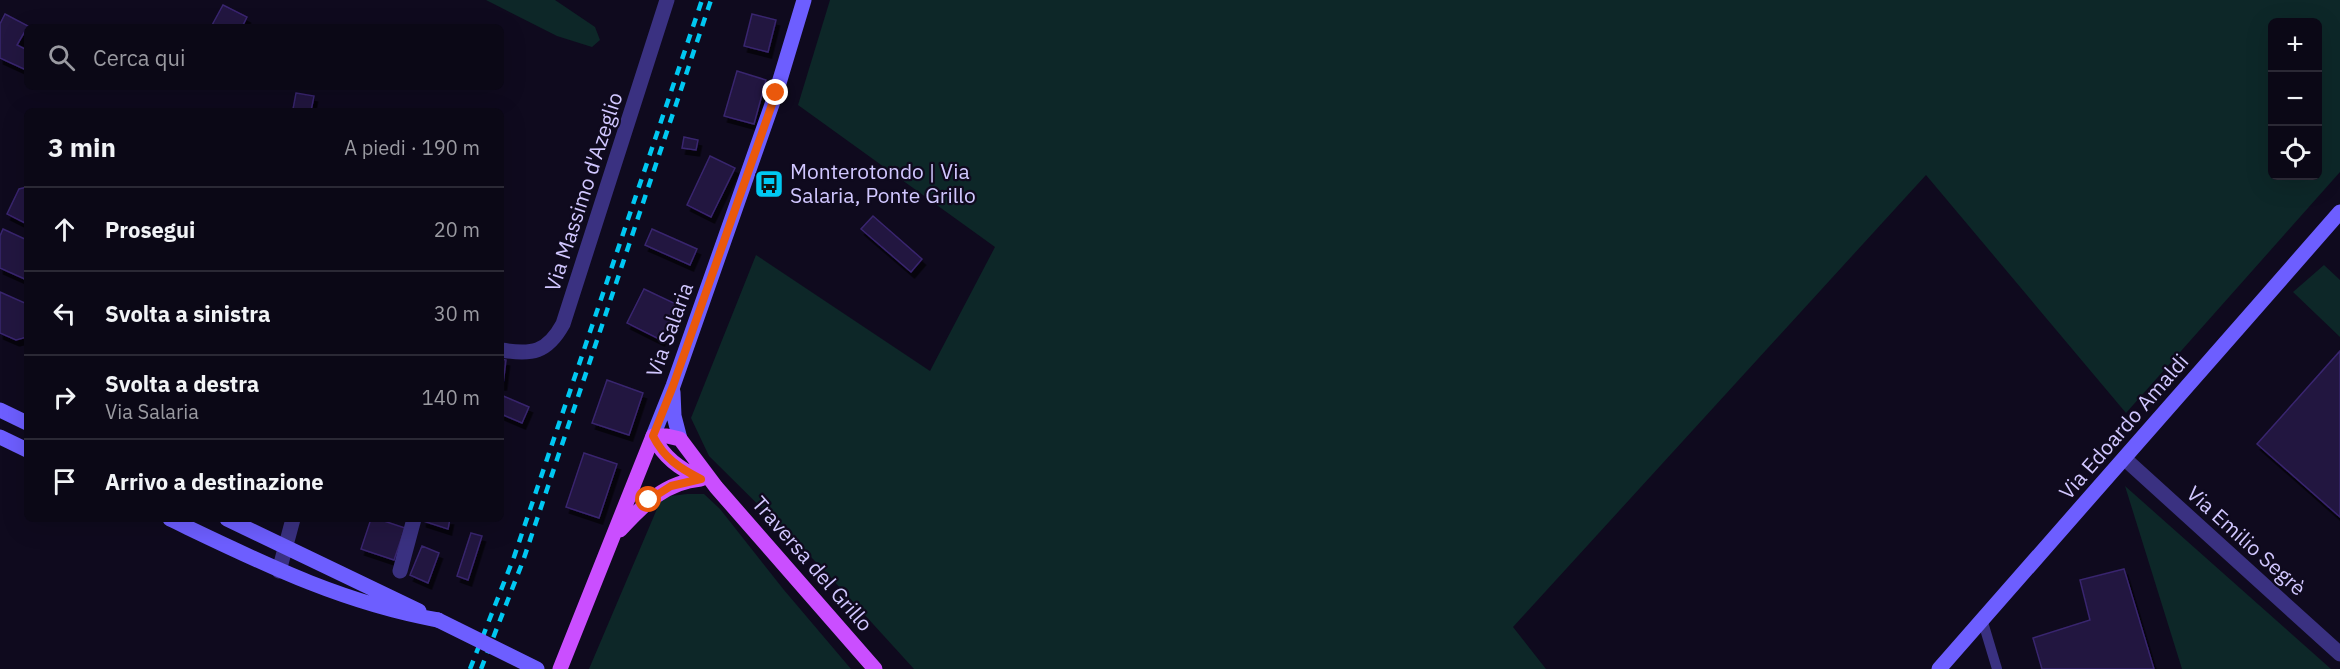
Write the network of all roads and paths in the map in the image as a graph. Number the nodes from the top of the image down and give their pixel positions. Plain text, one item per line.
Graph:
1 (667, 0) edge
2 (804, 0) edge
3 (2340, 212) edge
4 (504, 350) edge
5 (673, 386) junction
6 (0, 410) edge
7 (24, 422) edge
8 (653, 436) junction
9 (0, 437) edge
10 (680, 439) junction
11 (24, 449) edge
12 (2125, 459) junction
13 (701, 479) junction
14 (716, 487) junction
15 (176, 522) edge
16 (233, 522) edge
17 (292, 522) edge
18 (413, 522) edge
19 (614, 537) junction
20 (286, 547) junction
21 (279, 571) junction
22 (400, 571) dead end
23 (1982, 619) junction
24 (438, 620) junction
25 (2340, 654) edge
26 (537, 669) edge
27 (560, 669) edge
28 (875, 669) edge
29 (1939, 669) edge
30 (1997, 669) edge

1 - 4 street, Via Massimo d'Azeglio
2 - 5 main road, Via Salaria
3 - 12 main road, Via Edoardo Amaldi
5 - 8 main road, Via Salaria
5 - 10 main road
6 - 7 main road
8 - 10 main road
8 - 13 main road
8 - 19 main road, Via Salaria
9 - 11 main road
10 - 14 main road, Traversa del Grillo
12 - 23 main road, Via Edoardo Amaldi
12 - 25 street, Via Emilio Segrè
13 - 14 main road
13 - 19 main road
14 - 28 main road, Traversa del Grillo
15 - 21 main road
16 - 20 main road
17 - 20 street
18 - 22 street
19 - 27 main road, Via Salaria
20 - 21 street
20 - 24 main road
21 - 24 main road
23 - 29 main road, Via Edoardo Amaldi
23 - 30 lane
24 - 26 main road, bridge

